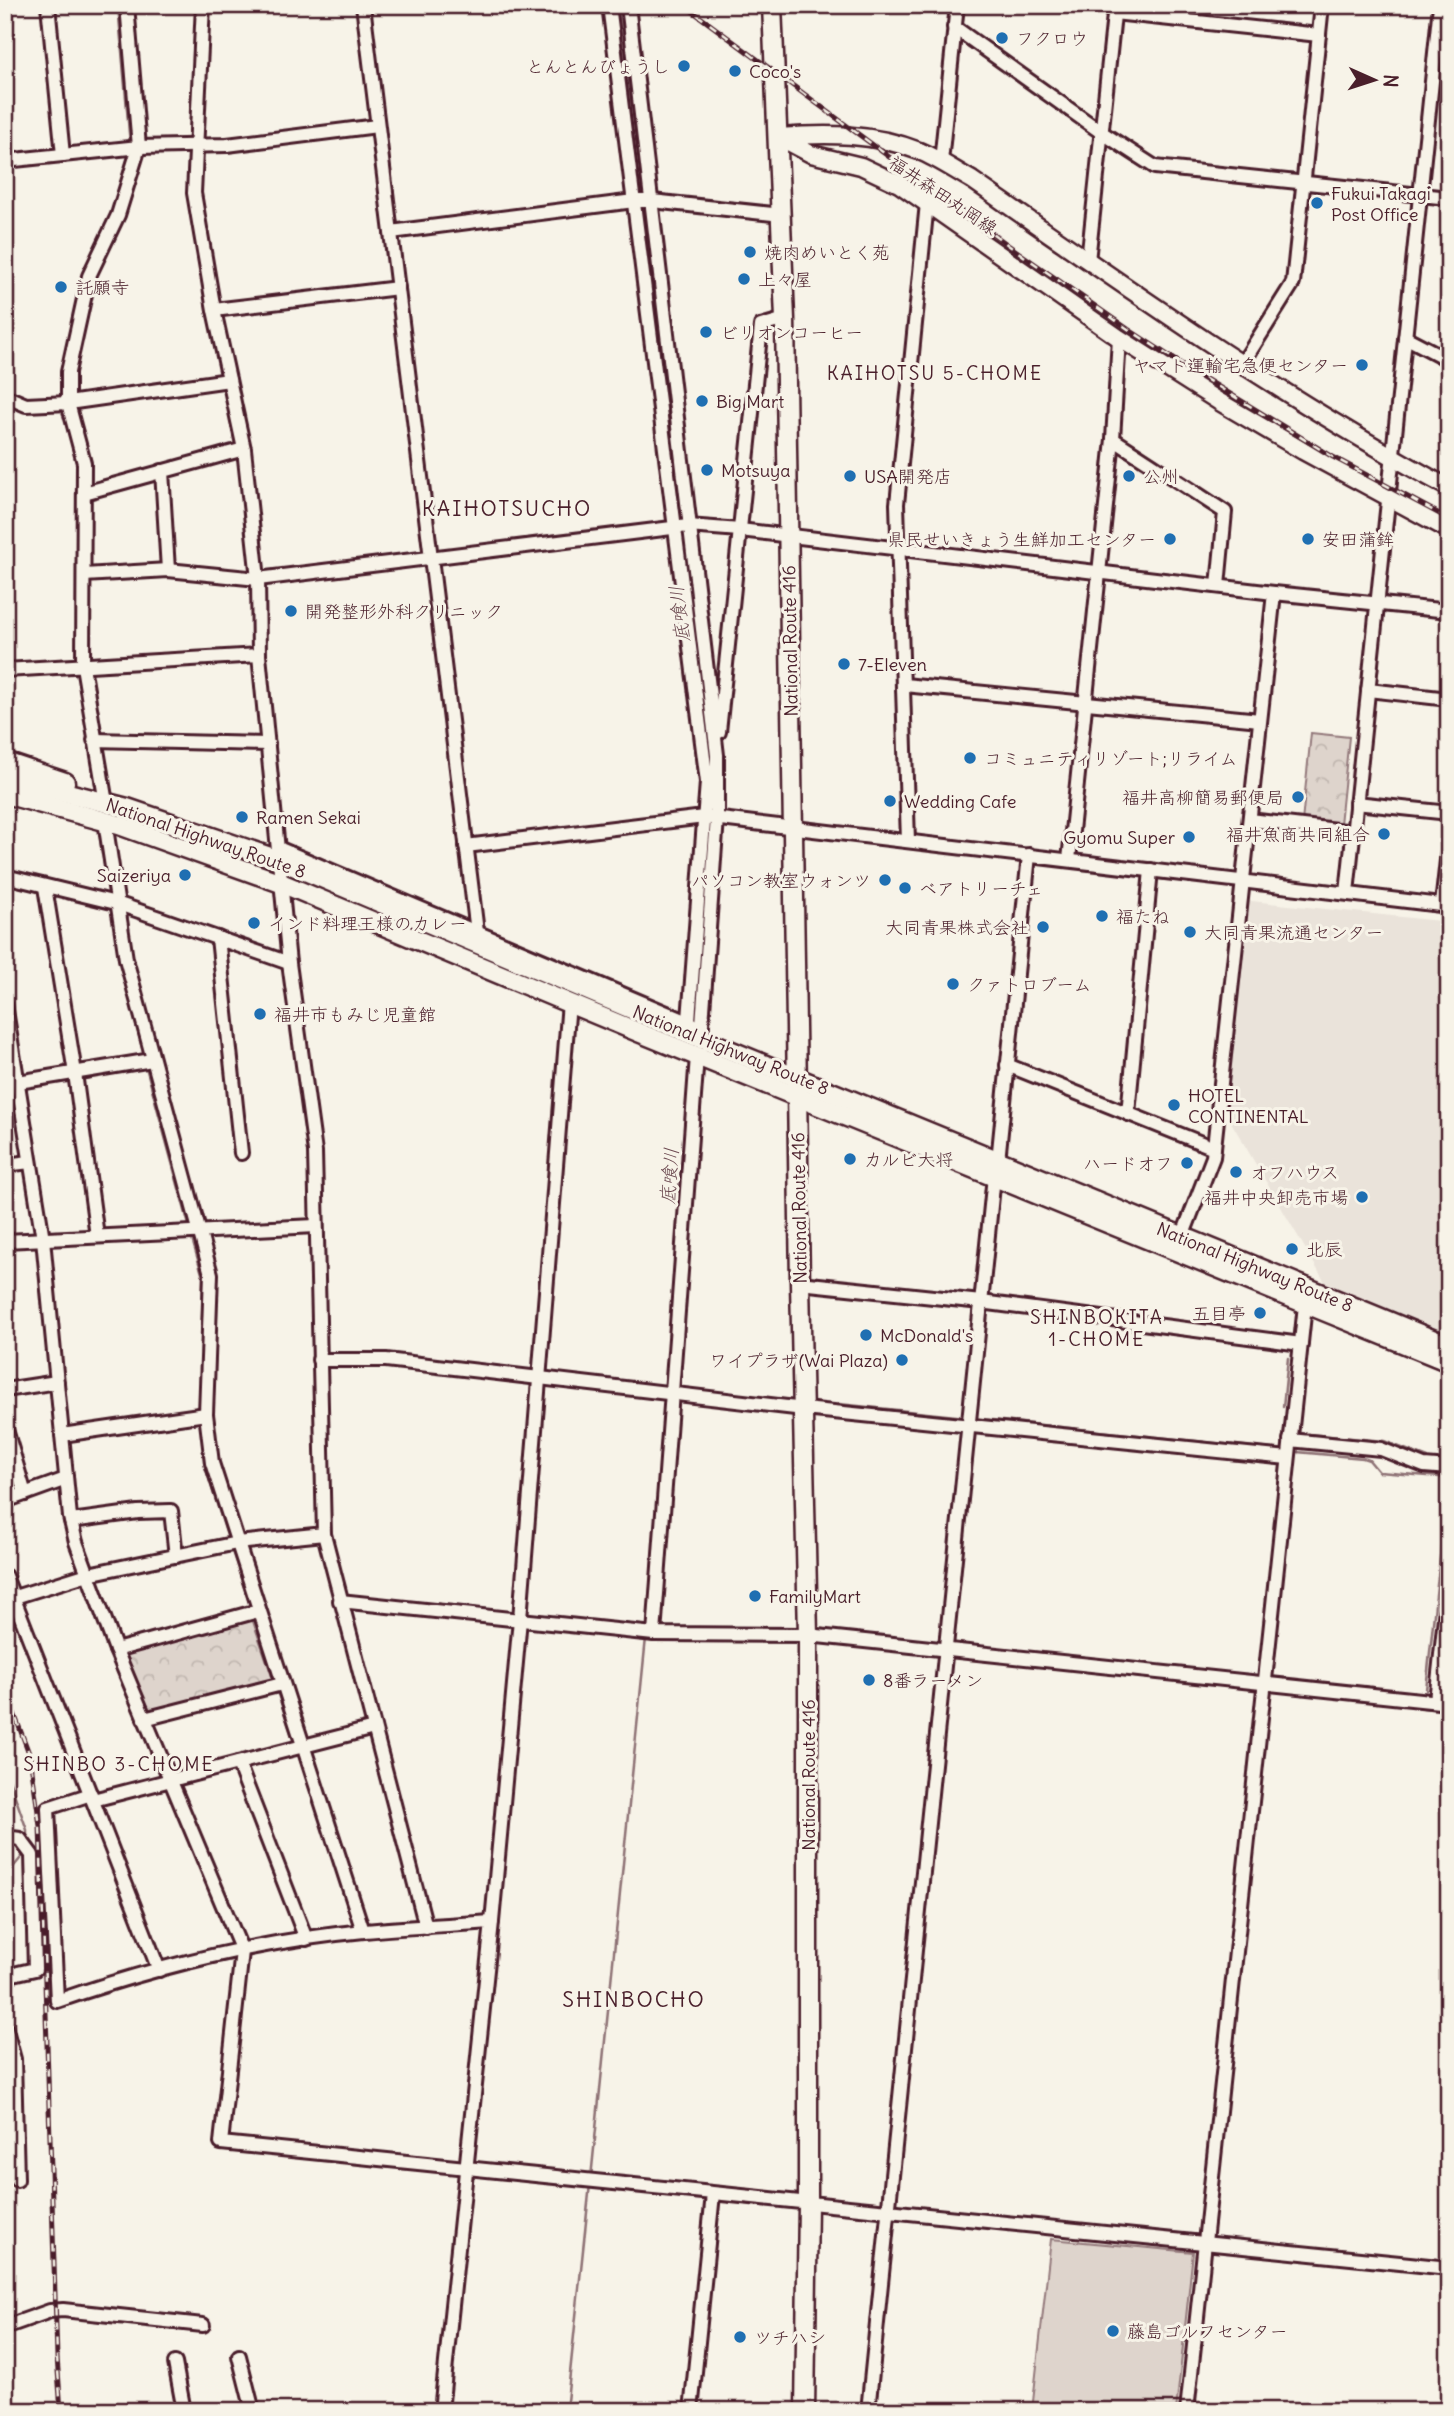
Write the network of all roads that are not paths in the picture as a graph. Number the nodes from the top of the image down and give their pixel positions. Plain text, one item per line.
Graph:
1 (48, 5) edge
2 (127, 5) edge
3 (203, 5) edge
4 (363, 5) edge
5 (609, 5) edge
6 (628, 5) edge
7 (772, 5) edge
8 (957, 5) edge
9 (1322, 5) edge
10 (1440, 5) edge
11 (1115, 9) edge
12 (954, 27) junction
13 (1319, 35) junction
14 (377, 126) junction
15 (1101, 132) junction
16 (779, 136) junction
17 (196, 144) junction
18 (139, 147) junction
19 (62, 155) junction
20 (5, 161) edge
21 (941, 162) junction
22 (1303, 183) junction
23 (1419, 195) junction
24 (1449, 198) edge
25 (634, 201) junction
26 (652, 201) junction
27 (927, 203) junction
28 (782, 215) junction
29 (391, 232) junction
30 (1088, 261) junction
31 (398, 288) junction
32 (215, 310) junction
33 (785, 319) junction
34 (1405, 337) junction
35 (1119, 338) junction
36 (1449, 360) edge
37 (1242, 364) junction
38 (229, 380) junction
39 (5, 396) edge
40 (68, 403) junction
41 (1113, 439) junction
42 (244, 449) junction
43 (1392, 457) junction
44 (162, 471) junction
45 (1449, 488) edge
46 (84, 493) junction
47 (1387, 496) junction
48 (688, 526) junction
49 (675, 528) junction
50 (740, 530) junction
51 (1449, 530) edge
52 (788, 538) junction
53 (899, 549) junction
54 (431, 558) junction
55 (168, 570) junction
56 (1099, 572) junction
57 (83, 575) junction
58 (258, 579) junction
59 (1218, 586) junction
60 (1274, 593) junction
61 (1377, 604) junction
62 (1449, 611) edge
63 (259, 655) junction
64 (83, 666) junction
65 (5, 670) edge
66 (904, 685) junction
67 (1368, 690) junction
68 (1449, 699) edge
69 (1086, 703) junction
70 (1261, 720) junction
71 (94, 740) junction
72 (268, 744) junction
73 (717, 755) junction
74 (5, 762) edge
75 (5, 777) edge
76 (5, 794) edge
77 (106, 803) junction
78 (1356, 803) junction
79 (5, 807) edge
80 (1449, 813) edge
81 (711, 817) junction
82 (1250, 820) junction
83 (110, 823) junction
84 (793, 827) junction
85 (1354, 832) junction
86 (908, 841) junction
87 (1449, 842) edge
88 (466, 846) junction
89 (279, 854) junction
90 (1029, 856) junction
91 (1069, 860) junction
92 (1151, 870) junction
93 (5, 876) edge
94 (1243, 882) junction
95 (281, 883) junction
96 (45, 887) junction
97 (1347, 893) junction
98 (116, 903) junction
99 (1445, 905) edge
100 (477, 932) junction
101 (218, 938) junction
102 (289, 963) junction
103 (569, 1002) junction
104 (5, 1004) edge
105 (6, 1018) edge
106 (695, 1035) junction
107 (152, 1060) junction
108 (1007, 1065) junction
109 (75, 1073) junction
110 (796, 1077) junction
111 (18, 1082) junction
112 (797, 1096) junction
113 (1128, 1114) junction
114 (1214, 1148) junction
115 (242, 1153) dead end
116 (30, 1162) junction
117 (5, 1165) edge
118 (996, 1169) junction
119 (316, 1226) junction
120 (198, 1231) junction
121 (97, 1236) junction
122 (1182, 1237) junction
123 (43, 1239) junction
124 (5, 1241) edge
125 (800, 1283) junction
126 (981, 1302) junction
127 (1305, 1304) junction
128 (1301, 1345) junction
129 (1449, 1346) edge
130 (319, 1360) junction
131 (1449, 1363) edge
132 (539, 1378) junction
133 (57, 1382) junction
134 (5, 1390) edge
135 (673, 1394) junction
136 (804, 1409) junction
137 (206, 1414) junction
138 (968, 1425) junction
139 (5, 1426) edge
140 (62, 1435) junction
141 (1290, 1440) junction
142 (1288, 1458) junction
143 (1449, 1468) edge
144 (66, 1479) junction
145 (24, 1494) junction
146 (5, 1501) edge
147 (71, 1521) junction
148 (324, 1534) junction
149 (237, 1542) junction
150 (176, 1556) junction
151 (88, 1574) junction
152 (5, 1576) edge
153 (1449, 1580) edge
154 (10, 1599) edge
155 (340, 1601) junction
156 (258, 1611) junction
157 (520, 1619) junction
158 (654, 1634) junction
159 (808, 1635) junction
160 (944, 1649) junction
161 (116, 1650) junction
162 (1266, 1682) junction
163 (282, 1684) junction
164 (1442, 1702) edge
165 (144, 1719) junction
166 (374, 1728) junction
167 (303, 1747) junction
168 (238, 1763) junction
169 (169, 1781) junction
170 (92, 1797) junction
171 (5, 1837) edge
172 (492, 1922) junction
173 (426, 1927) junction
174 (363, 1931) junction
175 (306, 1939) junction
176 (242, 1951) junction
177 (159, 1970) junction
178 (5, 1976) edge
179 (5, 2026) edge
180 (11, 2141) edge
181 (467, 2169) junction
182 (17, 2180) dead end
183 (713, 2194) junction
184 (808, 2204) junction
185 (888, 2212) junction
186 (1205, 2244) junction
187 (1449, 2268) edge
188 (203, 2325) dead end
189 (5, 2327) edge
190 (239, 2356) dead end
191 (175, 2363) dead end
192 (184, 2411) edge
193 (253, 2411) edge
194 (441, 2411) edge
195 (691, 2411) edge
196 (805, 2411) edge
197 (868, 2411) edge
198 (1187, 2411) edge

1 - 19 street
2 - 18 street
3 - 17 street
4 - 14 street
5 - 25 street
6 - 26 street
7 - 16 highway, National Route 416
8 - 12 street
9 - 13 street
10 - 23 street
11 - 13 street
11 - 15 street
12 - 15 street
12 - 21 street
13 - 22 street
14 - 17 street
14 - 29 street
15 - 22 street
15 - 30 street
16 - 21 main road, 福井森田丸岡線
16 - 27 main road, 福井森田丸岡線
16 - 28 highway, National Route 416
17 - 18 street
17 - 32 street
18 - 19 street
18 - 40 street
19 - 20 street
21 - 30 main road, 福井森田丸岡線
22 - 23 street
22 - 37 street
23 - 24 street
23 - 34 street
25 - 26 street
25 - 29 street
25 - 49 street
26 - 28 street
26 - 48 street
27 - 35 main road, 福井森田丸岡線
27 - 53 street
28 - 33 highway, National Route 416
29 - 31 street
30 - 37 main road, 福井森田丸岡線
31 - 32 street
31 - 54 street
32 - 38 street
33 - 50 street
33 - 52 highway, National Route 416
34 - 36 street
34 - 43 street
35 - 41 street
35 - 47 main road, 福井森田丸岡線
37 - 43 main road, 福井森田丸岡線
38 - 40 street
38 - 42 street
39 - 40 street
40 - 46 street
41 - 56 street
41 - 59 street
42 - 44 street
42 - 58 street
43 - 45 main road, 福井森田丸岡線
43 - 47 street
44 - 46 street
44 - 55 street
46 - 57 street
47 - 51 main road, 福井森田丸岡線
47 - 61 street
48 - 49 street
48 - 50 street
48 - 73 street
49 - 54 street
49 - 81 street
50 - 52 street
50 - 73 street
52 - 53 street
52 - 84 highway, National Route 416
53 - 56 street
53 - 66 street
54 - 58 street
54 - 88 street
55 - 57 street
55 - 58 street
56 - 59 street
56 - 69 street
57 - 64 street
58 - 63 street
59 - 60 street
60 - 61 street
60 - 70 street
61 - 62 street
61 - 67 street
63 - 64 street
63 - 72 street
64 - 65 street
64 - 71 street
66 - 69 street
66 - 86 street
67 - 68 street
67 - 78 street
69 - 70 street
69 - 91 street
70 - 82 street
71 - 72 street
71 - 77 street
72 - 89 street
73 - 81 street
74 - 77 highway
75 - 77 highway, National Highway Route 8
76 - 83 highway, National Highway Route 8
77 - 89 highway, National Highway Route 8
78 - 80 street
78 - 85 street
79 - 83 highway
81 - 84 street
81 - 88 street
81 - 106 street
82 - 85 street
82 - 94 street
83 - 95 highway, National Highway Route 8
83 - 98 street
84 - 86 street
84 - 110 highway, National Route 416
85 - 97 street
86 - 90 street
87 - 99 street
88 - 100 street
89 - 95 street
89 - 100 street
89 - 106 highway, National Highway Route 8
90 - 91 street
90 - 108 street
91 - 92 street
92 - 94 street
92 - 113 street
93 - 96 street
94 - 97 street
94 - 114 street
95 - 102 street
95 - 103 highway, National Highway Route 8
96 - 98 street
96 - 109 street
97 - 99 street
98 - 101 street
98 - 107 street
100 - 106 street
101 - 102 street
101 - 115 street
102 - 119 street
103 - 106 highway, National Highway Route 8
103 - 132 street
104 - 105 street
105 - 111 street
106 - 110 highway, National Highway Route 8
106 - 112 highway, National Highway Route 8
106 - 135 street
107 - 109 street
107 - 120 street
108 - 113 street
108 - 118 street
109 - 111 street
109 - 121 street
110 - 112 highway, National Route 416
110 - 118 highway, National Highway Route 8
111 - 116 street
112 - 118 highway, National Highway Route 8
112 - 125 highway, National Route 416
113 - 114 street
114 - 122 street
116 - 117 street
116 - 123 street
118 - 122 highway, National Highway Route 8
118 - 126 street
118 - 127 highway, National Highway Route 8
119 - 120 street
119 - 130 street
120 - 121 street
120 - 137 street
121 - 123 street
122 - 129 highway, National Highway Route 8
123 - 124 street
123 - 133 street
125 - 126 street
125 - 136 highway, National Route 416
126 - 128 street
126 - 138 street
127 - 128 street
127 - 131 highway, National Highway Route 8
128 - 141 street
130 - 132 street
130 - 148 street
132 - 135 street
132 - 157 street
133 - 134 street
133 - 140 street
135 - 136 street
135 - 158 street
136 - 138 street
136 - 159 highway, National Route 416
137 - 140 street
137 - 149 street
138 - 142 street
138 - 160 street
139 - 145 street
140 - 144 street
141 - 142 street
141 - 143 street
142 - 162 street
144 - 145 street
144 - 147 street
145 - 146 street
147 - 150 street
147 - 151 street
148 - 149 street
148 - 155 street
149 - 150 street
149 - 156 street
150 - 151 street
151 - 154 street
151 - 161 street
152 - 154 street
153 - 164 street
154 - 170 street
155 - 157 street
155 - 166 street
156 - 161 street
156 - 163 street
157 - 158 street
157 - 172 street
158 - 159 street
159 - 160 street
159 - 184 highway, National Route 416
160 - 162 street
160 - 185 street
161 - 165 street
162 - 164 street
162 - 186 street
163 - 165 street
163 - 167 street
165 - 169 street
166 - 167 street
166 - 173 street
167 - 168 street
167 - 174 street
168 - 169 street
168 - 175 street
169 - 170 street
169 - 176 street
170 - 177 street
170 - 177 street
171 - 178 street
172 - 173 street
172 - 181 street
173 - 174 street
174 - 175 street
175 - 176 street
176 - 177 street
176 - 181 street
179 - 180 street
180 - 182 street
181 - 183 street
181 - 194 street
183 - 184 street
183 - 195 street
184 - 185 street
184 - 196 highway, National Route 416
185 - 186 street
185 - 197 street
186 - 187 street
186 - 198 street
188 - 189 street
190 - 193 street
191 - 192 street

